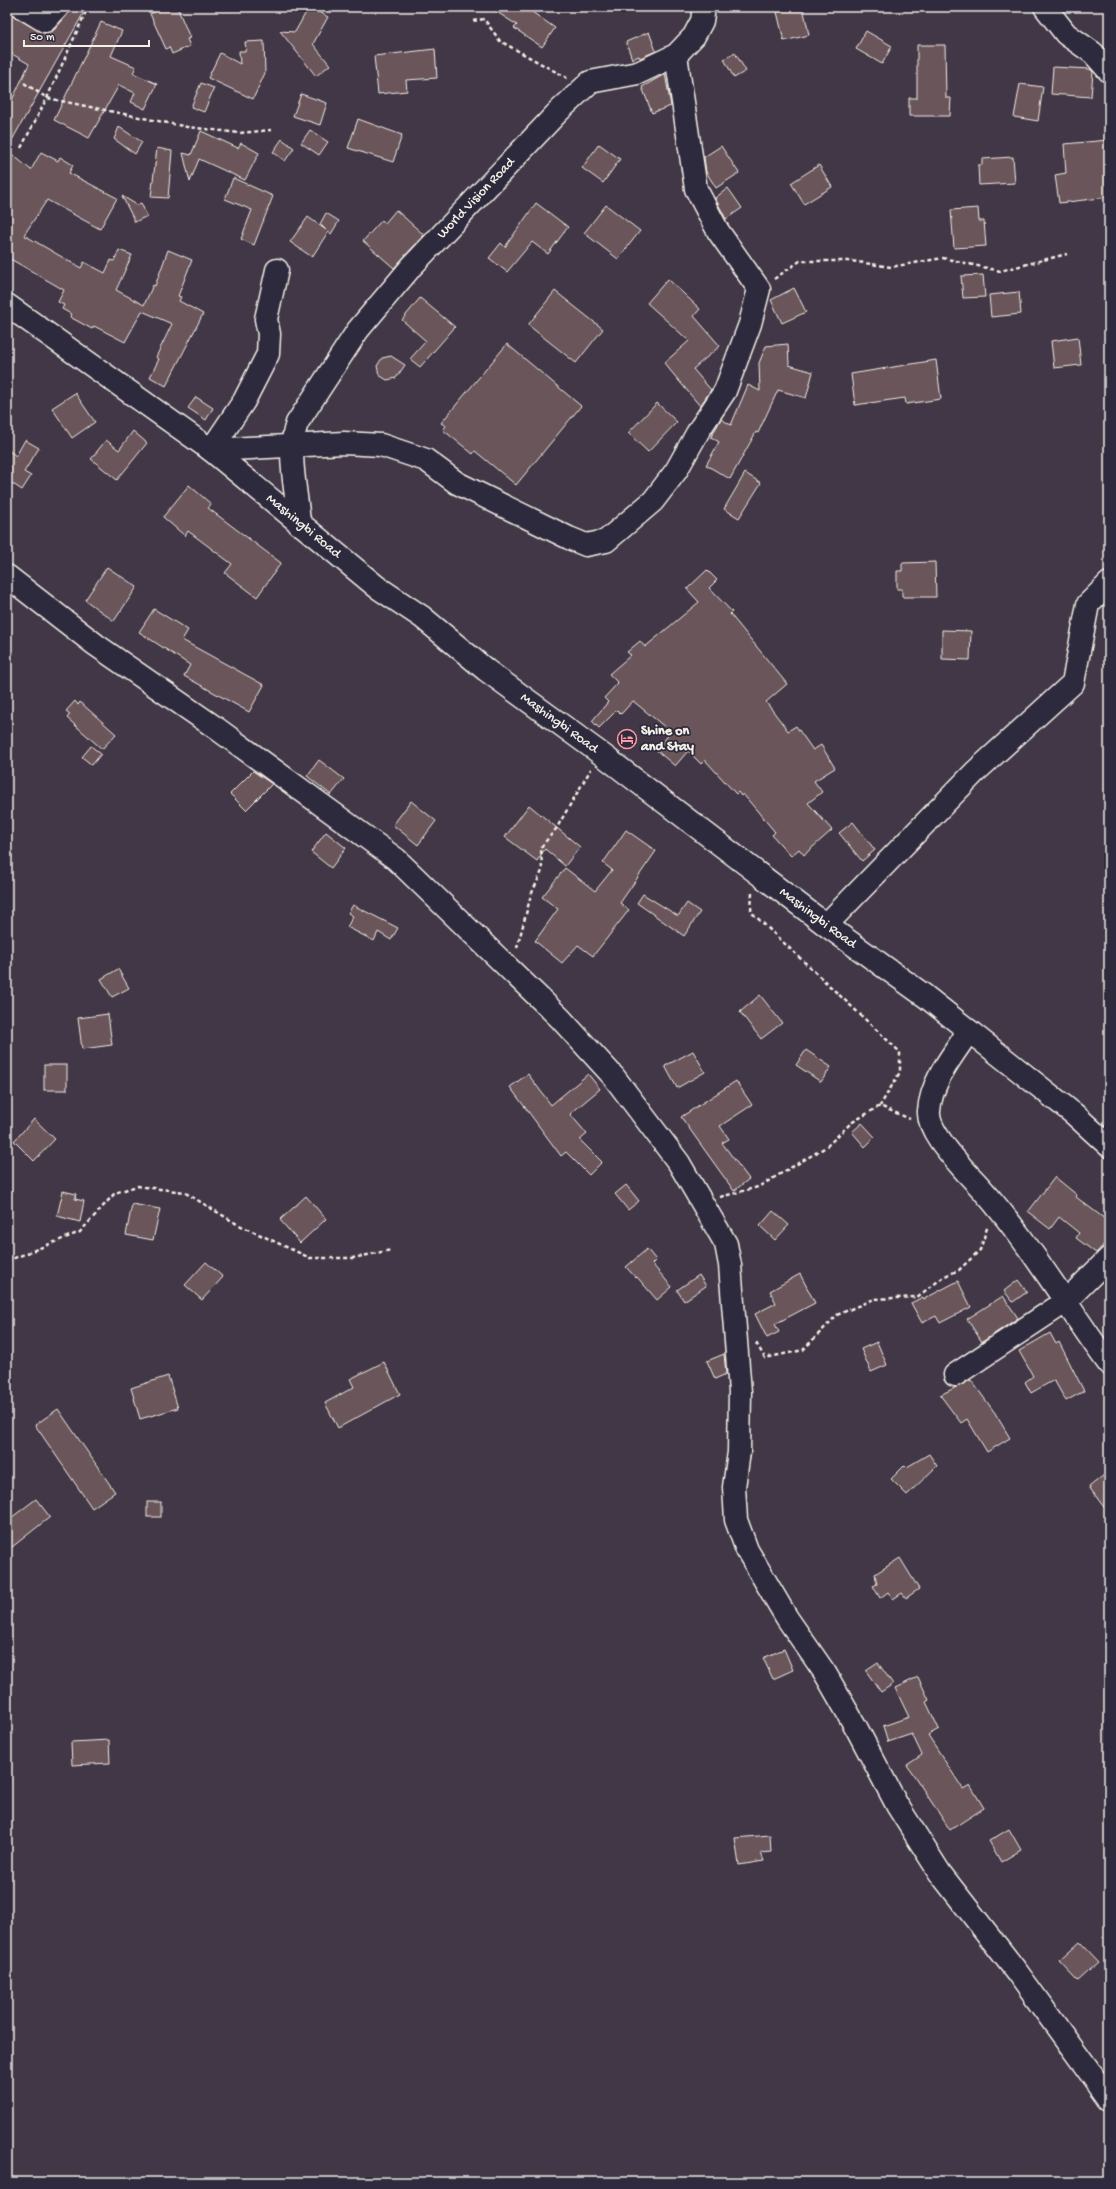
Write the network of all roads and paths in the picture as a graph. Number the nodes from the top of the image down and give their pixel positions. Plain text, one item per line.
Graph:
1 (22, 7) edge
2 (58, 7) edge
3 (88, 7) edge
4 (704, 7) edge
5 (967, 7) edge
6 (1045, 7) edge
7 (951, 8) dead end
8 (472, 21) dead end
9 (676, 55) junction
10 (1109, 71) edge
11 (590, 82) junction
12 (24, 83) dead end
13 (47, 98) junction
14 (271, 130) dead end
15 (21, 148) dead end
16 (1067, 254) dead end
17 (277, 270) dead end
18 (759, 289) junction
19 (7, 305) edge
20 (292, 445) junction
21 (211, 450) junction
22 (299, 524) junction
23 (7, 576) edge
24 (1109, 583) edge
25 (600, 753) junction
26 (753, 870) junction
27 (826, 925) junction
28 (511, 970) junction
29 (969, 1031) junction
30 (880, 1106) junction
31 (932, 1129) junction
32 (1109, 1146) edge
33 (995, 1201) junction
34 (703, 1202) junction
35 (391, 1250) dead end
36 (1109, 1258) edge
37 (7, 1261) edge
38 (1065, 1302) junction
39 (754, 1338) dead end
40 (1109, 1364) edge
41 (955, 1375) dead end
42 (1109, 2099) edge

1 - 2 street
3 - 13 path
4 - 9 street
5 - 7 path
6 - 10 street
8 - 11 path
9 - 11 street
9 - 18 street
11 - 20 street, World Vision Road
12 - 13 path
13 - 14 path
13 - 15 path
16 - 18 path
17 - 21 street
18 - 20 street
19 - 21 street, Mashingbi Road
20 - 21 street
20 - 22 street, World Vision Road
21 - 22 street, Mashingbi Road
22 - 25 street, Mashingbi Road
23 - 28 street
24 - 27 street
25 - 26 street, Mashingbi Road
25 - 28 path
26 - 27 street, Mashingbi Road
26 - 30 path
27 - 29 street, Mashingbi Road
28 - 34 street
29 - 31 street
29 - 32 street, Mashingbi Road
30 - 31 path
30 - 34 path
31 - 33 street
33 - 38 street
33 - 39 path
34 - 42 street
35 - 37 path
36 - 38 street
38 - 40 street
38 - 41 street

